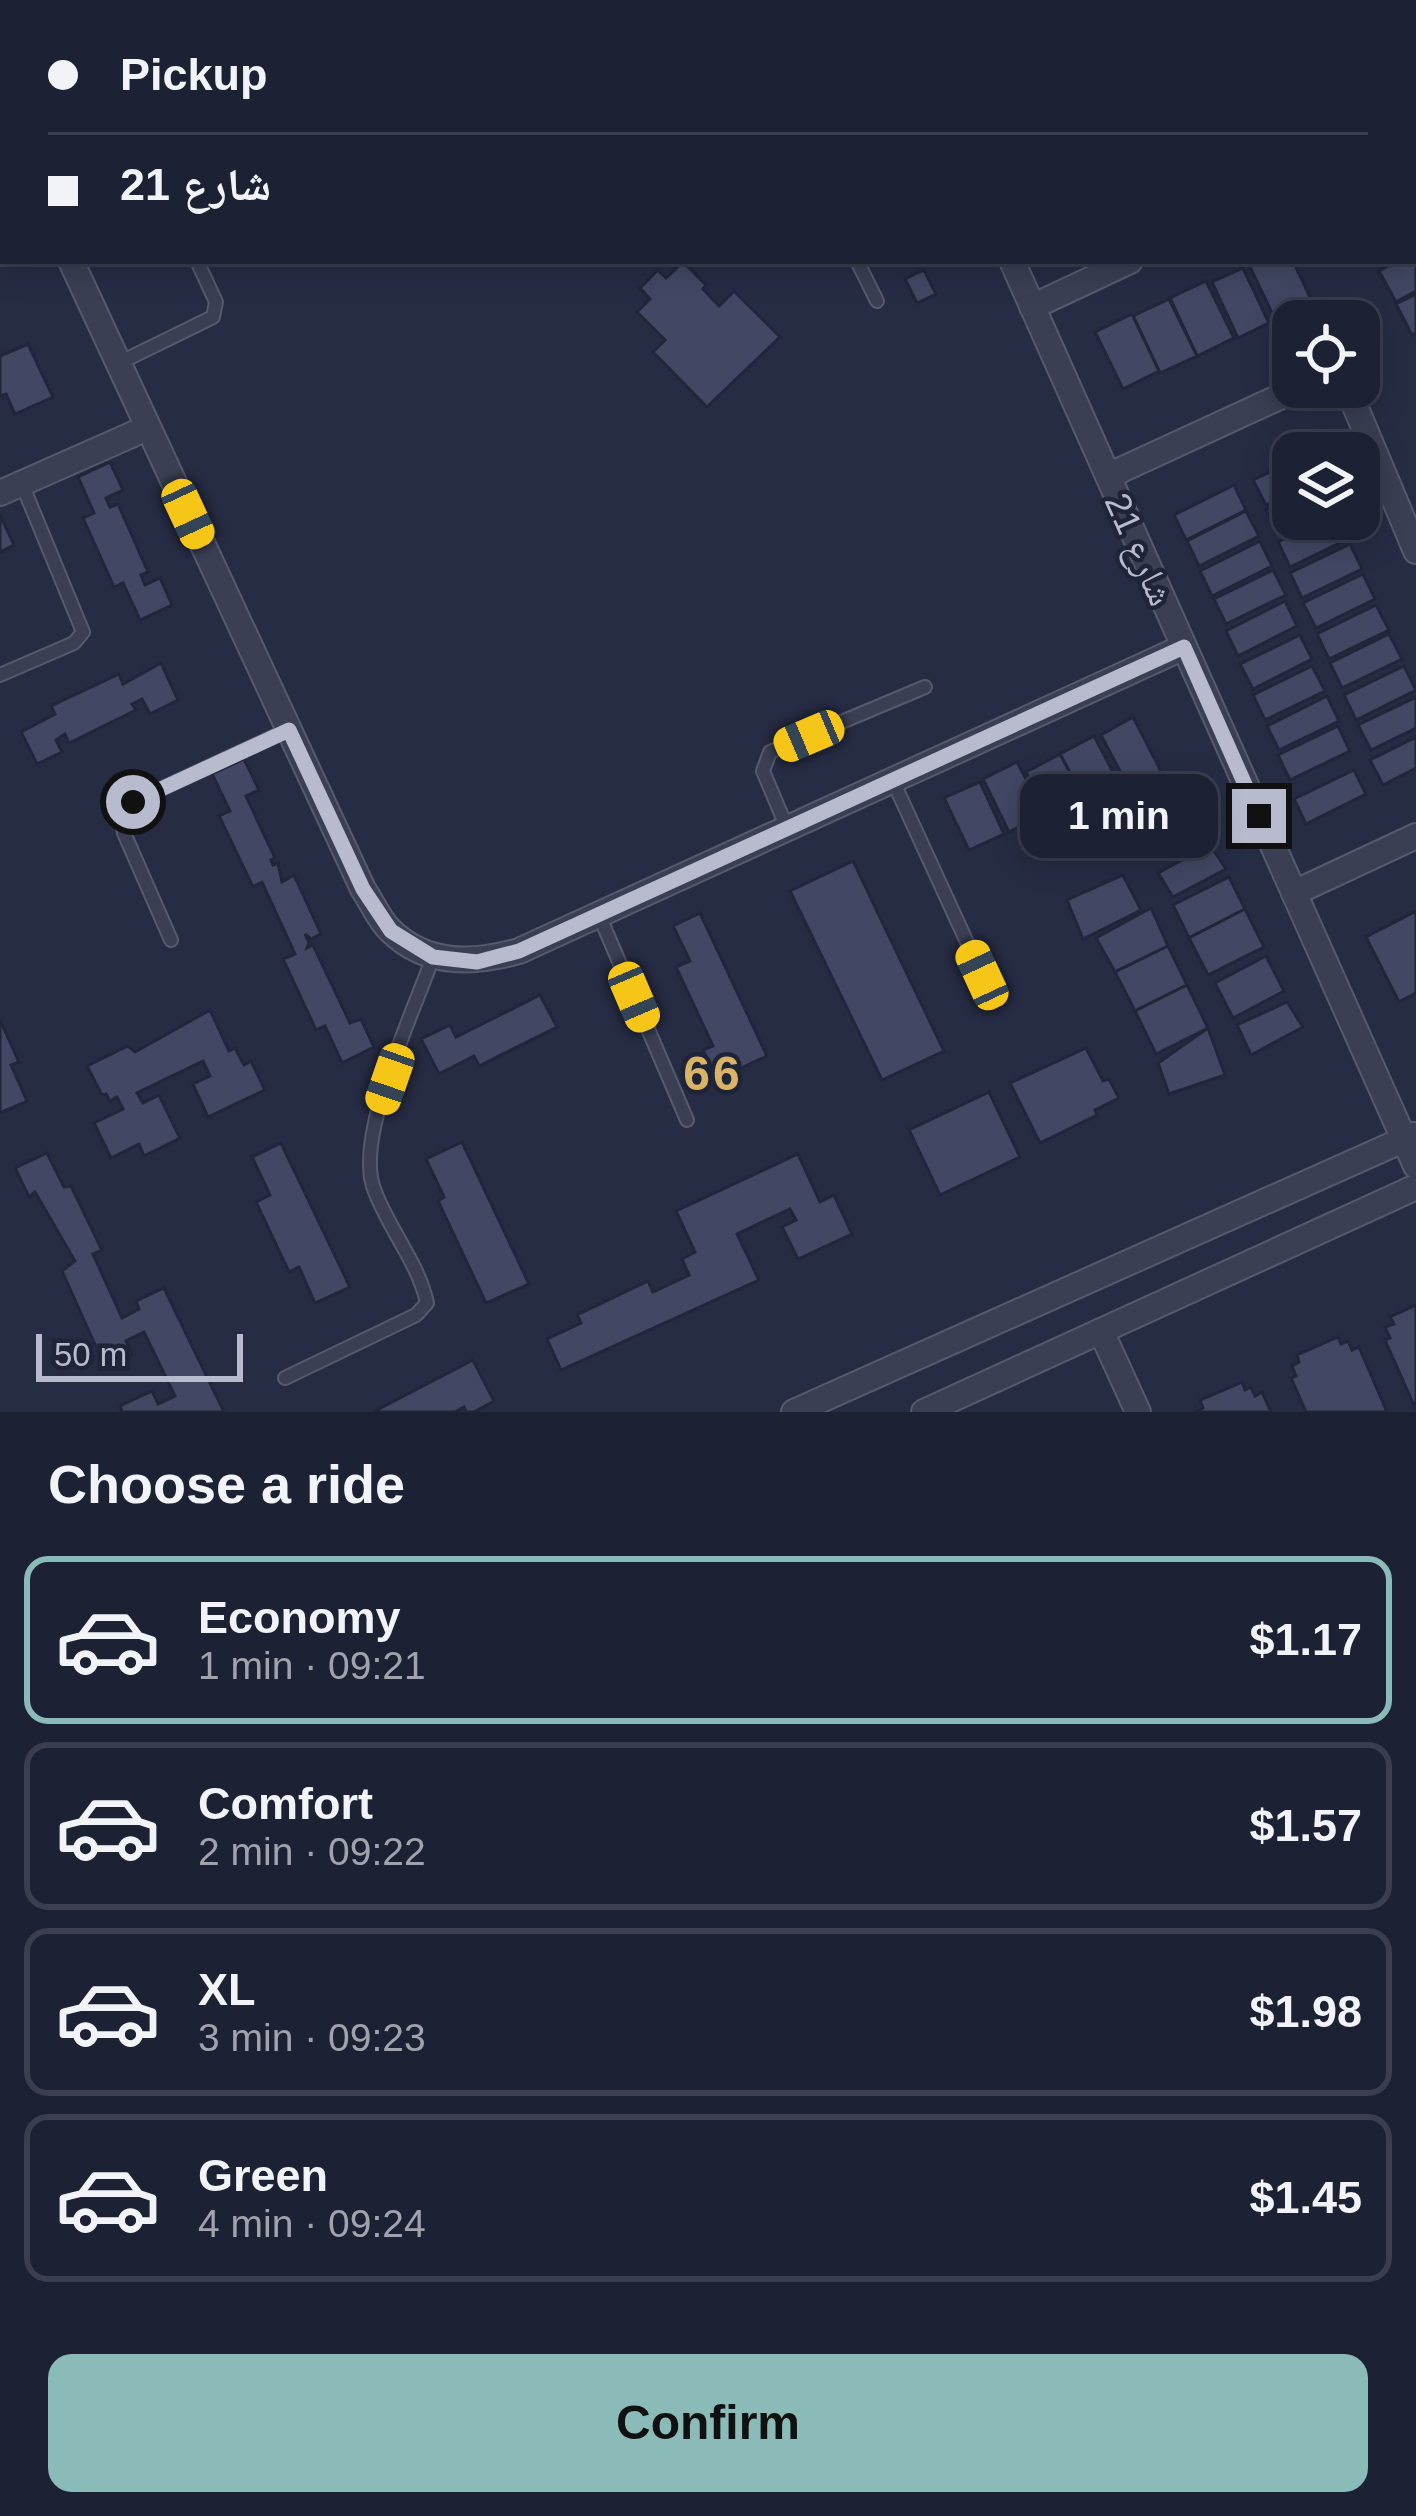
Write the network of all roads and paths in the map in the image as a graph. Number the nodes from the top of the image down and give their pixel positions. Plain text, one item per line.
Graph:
1 (72, 264) edge
2 (198, 264) edge
3 (859, 264) edge
4 (1013, 264) edge
5 (1124, 264) edge
6 (878, 301) dead end
7 (1032, 307) junction
8 (119, 363) junction
9 (1272, 400) edge
10 (1356, 408) edge
11 (147, 428) junction
12 (1108, 476) junction
13 (11, 488) edge
14 (1416, 551) edge
15 (1184, 647) junction
16 (0, 675) edge
17 (925, 686) dead end
18 (289, 730) junction
19 (892, 780) junction
20 (788, 828) junction
21 (1416, 836) edge
22 (1294, 893) junction
23 (599, 914) junction
24 (171, 940) dead end
25 (433, 957) junction
26 (982, 975) dead end
27 (687, 1120) dead end
28 (1410, 1137) edge
29 (1416, 1166) edge
30 (1416, 1187) edge
31 (1101, 1331) junction
32 (285, 1378) dead end
33 (794, 1412) edge
34 (924, 1412) edge
35 (1138, 1412) edge

1 - 8 street
2 - 8 lane
3 - 6 lane
4 - 7 street, شارع 21
5 - 7 street
7 - 12 street, شارع 21
8 - 11 street
9 - 12 street
10 - 14 street
11 - 13 street
11 - 18 street
12 - 15 street, شارع 21
13 - 16 lane
15 - 19 street
15 - 22 street, شارع 21
17 - 20 lane
18 - 24 lane
18 - 25 street
19 - 20 street
19 - 26 lane
20 - 23 street
21 - 22 street
22 - 28 street, شارع 21
23 - 25 street
23 - 27 lane
25 - 32 lane
28 - 29 street, شارع 21
28 - 33 street
30 - 31 street
31 - 34 street
31 - 35 street

